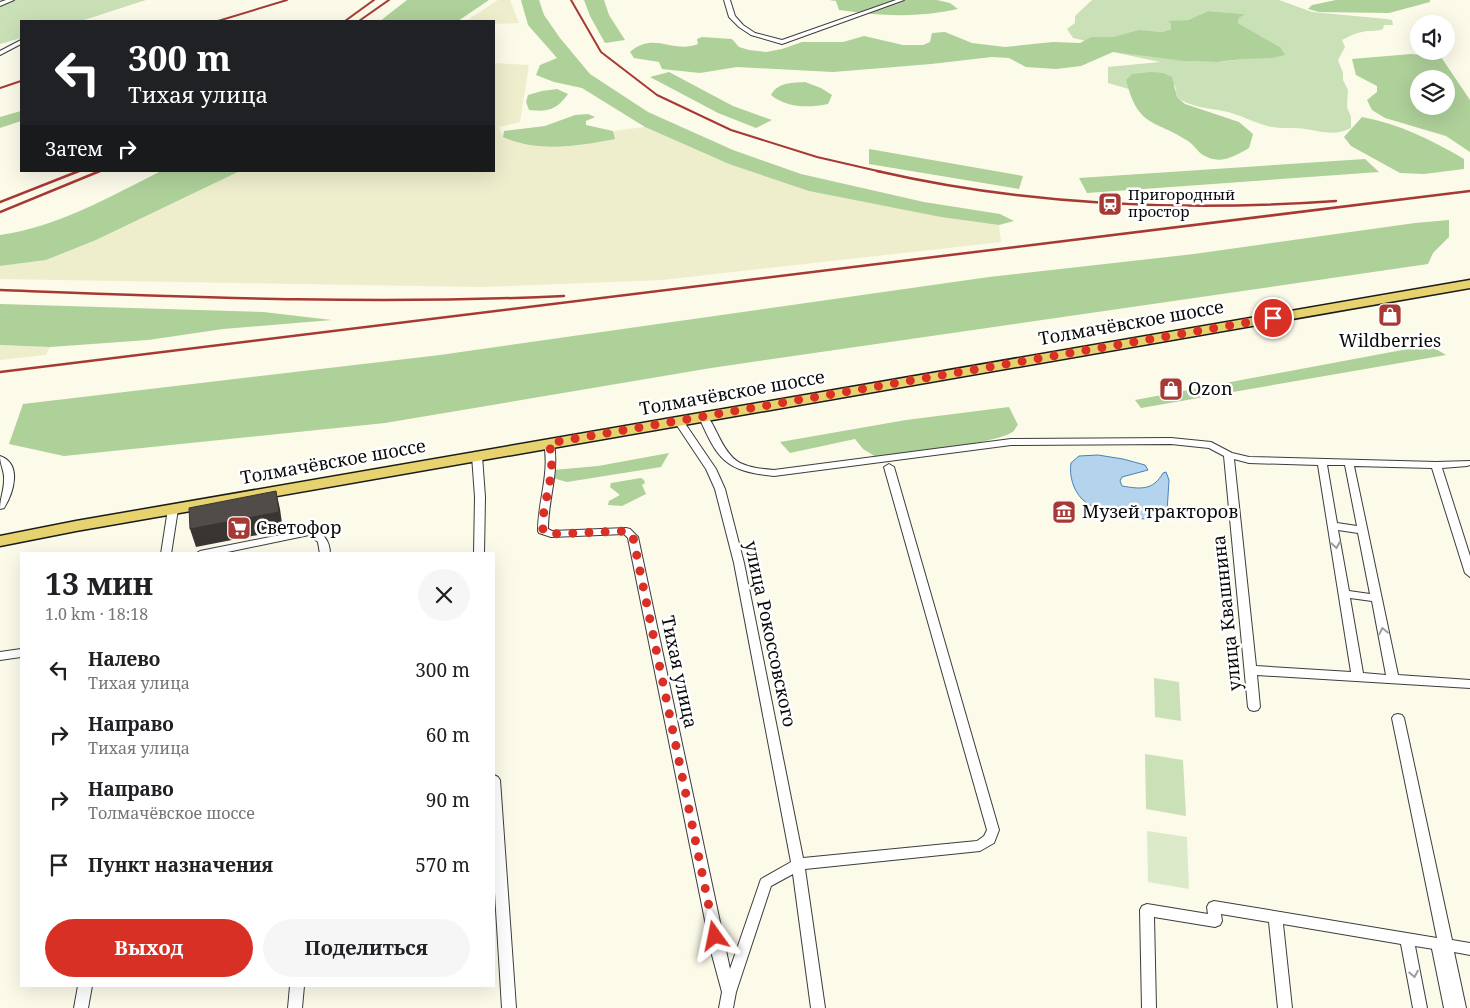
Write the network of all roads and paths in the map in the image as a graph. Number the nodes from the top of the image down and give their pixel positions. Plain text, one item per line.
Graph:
1 (11, 0) edge
2 (727, 0) edge
3 (901, 0) edge
4 (0, 4) edge
5 (20, 43) edge
6 (0, 53) edge
7 (1470, 284) edge
8 (704, 417) junction
9 (679, 421) junction
10 (549, 443) junction
11 (1229, 455) junction
12 (477, 456) junction
13 (0, 459) edge
14 (1322, 462) junction
15 (1349, 463) junction
16 (1467, 463) dead end
17 (1436, 465) junction
18 (889, 467) dead end
19 (0, 506) edge
20 (173, 510) junction
21 (1333, 526) junction
22 (1363, 530) junction
23 (1458, 530) junction
24 (1470, 531) edge
25 (0, 541) edge
26 (166, 552) edge
27 (210, 552) edge
28 (325, 552) edge
29 (479, 552) edge
30 (1470, 574) edge
31 (1344, 594) junction
32 (1376, 598) junction
33 (20, 653) edge
34 (0, 656) edge
35 (1250, 670) junction
36 (1358, 677) junction
37 (1393, 679) junction
38 (1470, 684) edge
39 (1254, 707) dead end
40 (1398, 718) dead end
41 (495, 795) edge
42 (798, 864) junction
43 (1275, 917) junction
44 (1407, 939) junction
45 (1441, 945) junction
46 (1470, 950) edge
47 (85, 987) edge
48 (297, 987) edge
49 (729, 992) junction
50 (81, 1008) edge
51 (295, 1008) edge
52 (509, 1008) edge
53 (726, 1008) edge
54 (818, 1008) edge
55 (1149, 1008) edge
56 (1285, 1008) edge
57 (1420, 1008) edge
58 (1449, 1008) edge
59 (1459, 1008) edge

1 - 4 street
2 - 3 street
5 - 6 street
7 - 8 main road, Толмачёвское шоссе
8 - 9 main road, Толмачёвское шоссе
8 - 11 street
9 - 10 main road, Толмачёвское шоссе
9 - 42 street, улица Рокоссовского
10 - 12 main road, Толмачёвское шоссе
10 - 49 street, Тихая улица
11 - 14 street
11 - 35 street, улица Квашнина
12 - 20 main road, Толмачёвское шоссе
12 - 29 street
13 - 19 street
14 - 15 street
14 - 21 street
15 - 17 street
15 - 22 street
16 - 17 street
17 - 23 street
18 - 42 street
20 - 25 main road, Толмачёвское шоссе
20 - 26 street
21 - 22 street
21 -> 31 street
22 - 32 street
23 - 24 street
23 - 30 street
27 - 28 street
31 - 32 street
31 - 36 street
37 -> 32 street
33 - 34 street
35 - 36 street
35 - 39 street, улица Квашнина
36 - 37 street
37 - 38 street
40 - 45 street
41 - 52 street
42 - 49 street
42 - 54 street, улица Рокоссовского
43 - 44 street
43 - 55 street
43 - 56 street
44 - 45 street
44 -> 57 street
45 - 46 street
45 - 58 street
45 - 59 street
47 - 50 street
48 - 51 street
49 - 53 street

